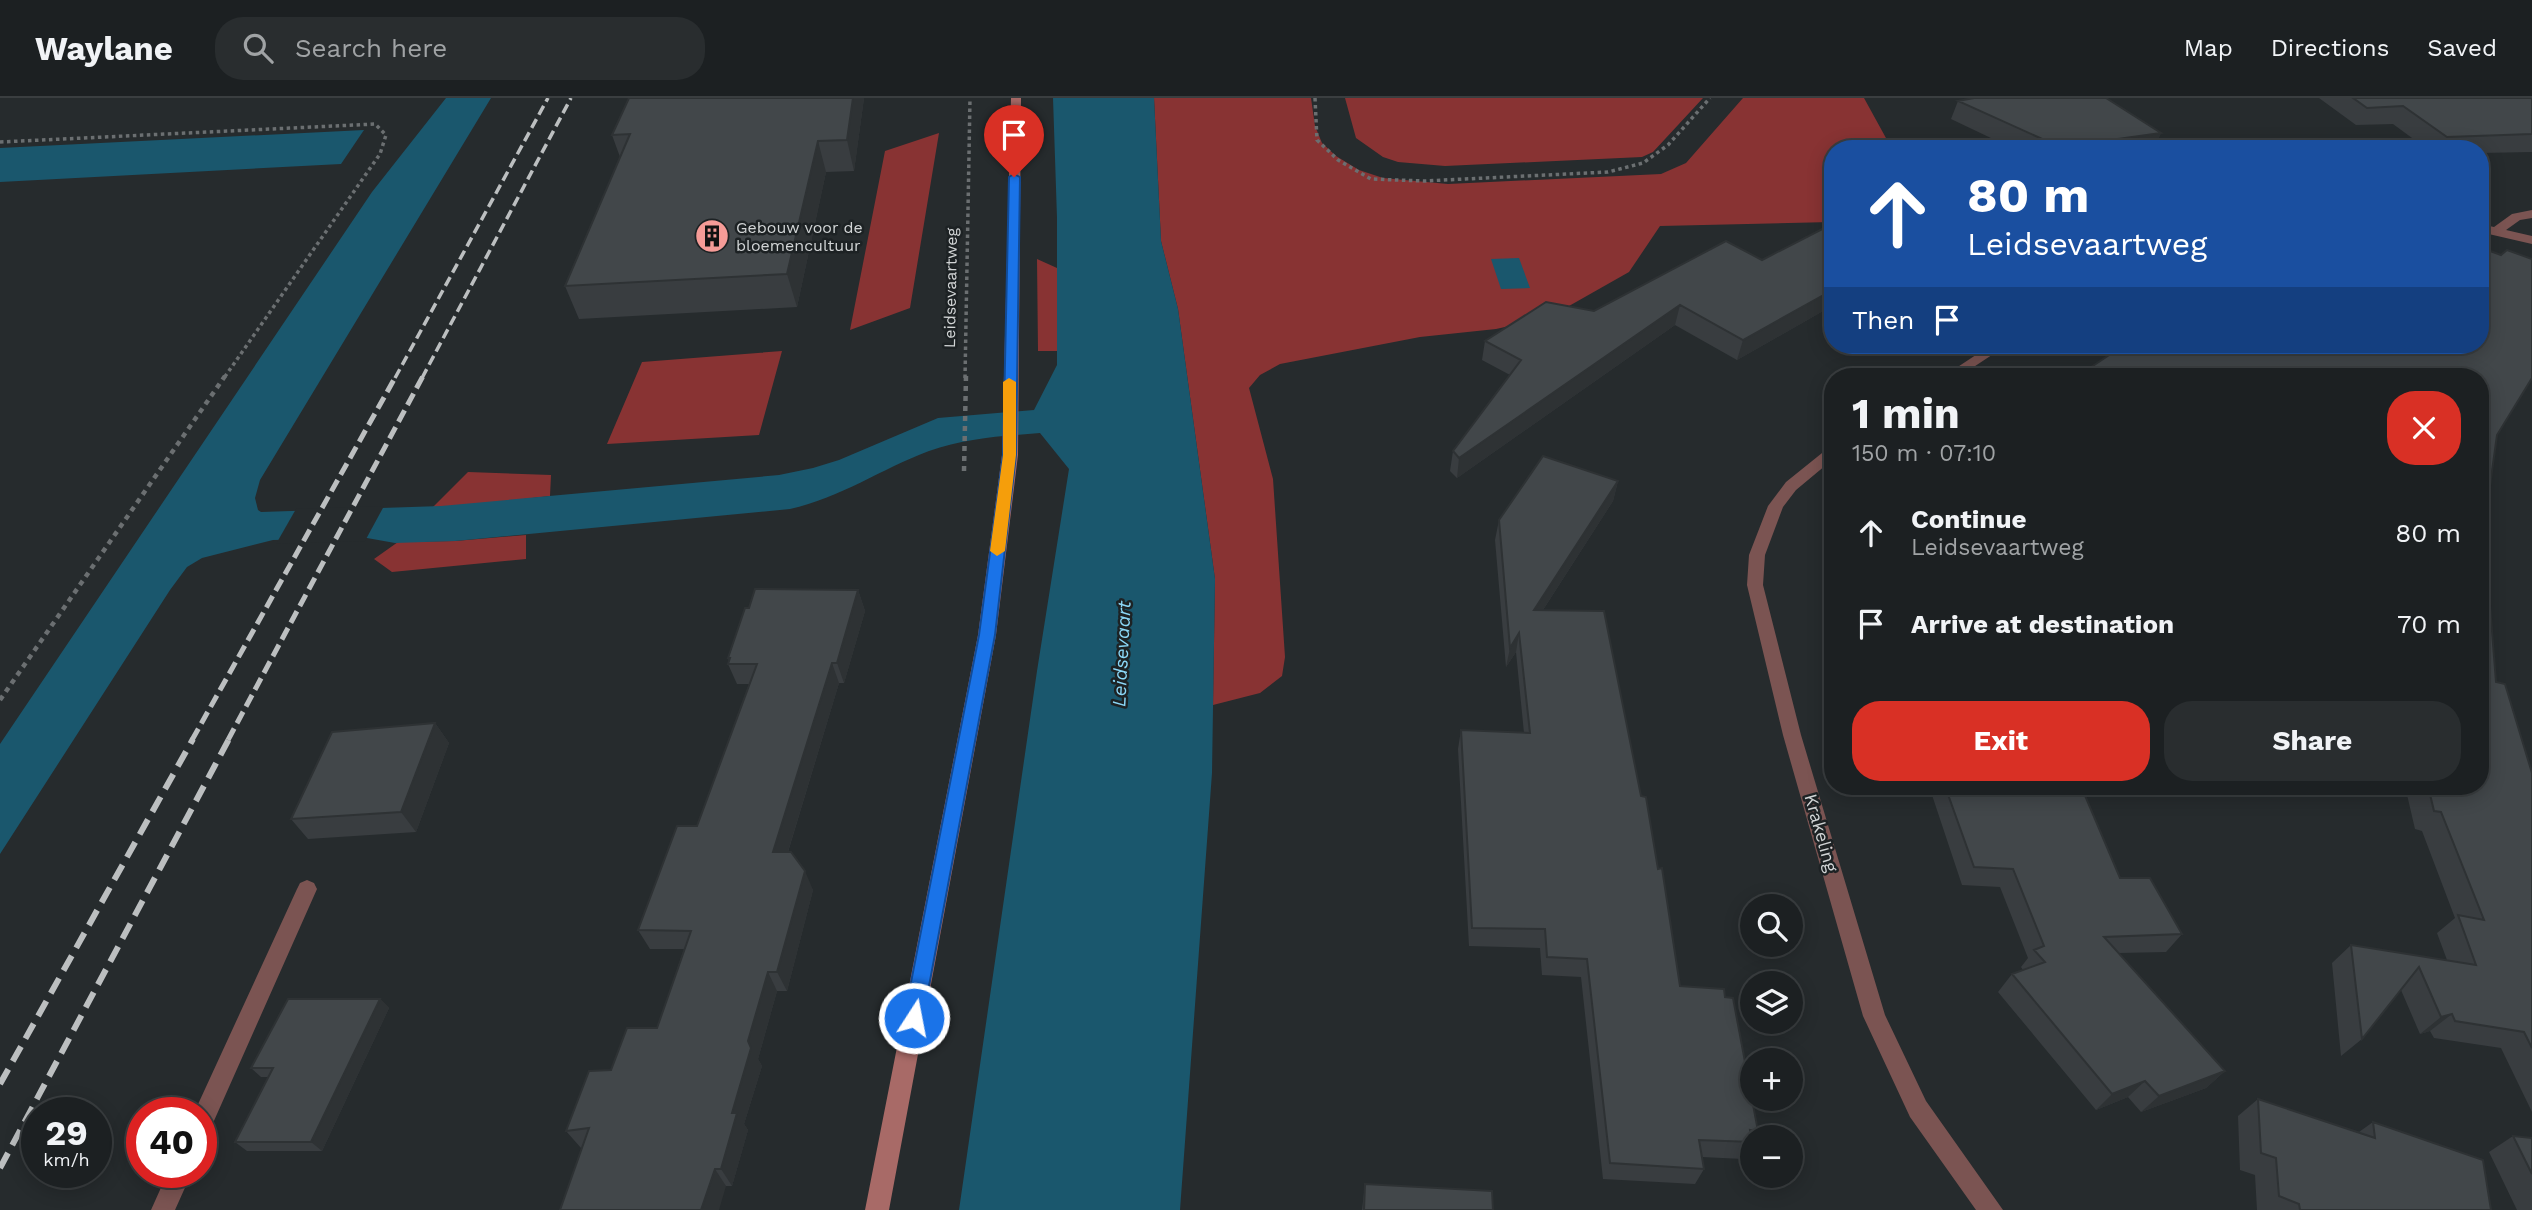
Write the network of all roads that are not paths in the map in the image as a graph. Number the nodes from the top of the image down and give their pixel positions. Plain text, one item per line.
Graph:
1 (1016, 98) edge
2 (2532, 214) edge
3 (2489, 229) edge
4 (2498, 230) junction
5 (2532, 240) edge
6 (1986, 354) edge
7 (1964, 368) edge
8 (1824, 459) edge
9 (307, 889) dead end
10 (213, 1097) edge
11 (173, 1188) edge
12 (163, 1210) edge
13 (877, 1210) edge
14 (1991, 1210) edge

1 - 13 street
2 - 4 street
3 - 4 street
4 - 5 street
6 - 7 street
8 - 14 street, Krakeling
9 - 10 street
11 - 12 street

